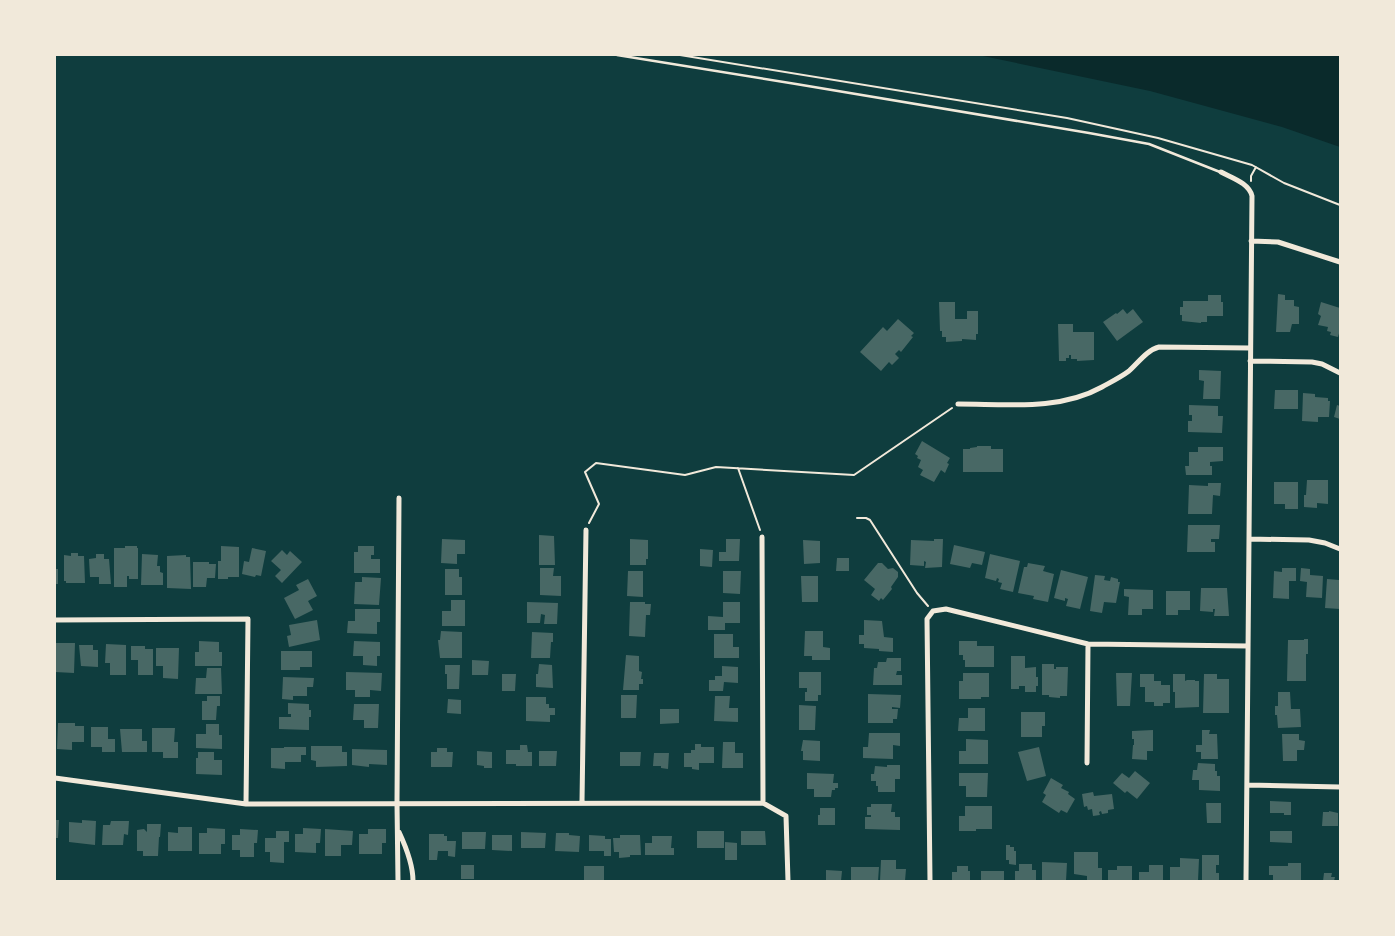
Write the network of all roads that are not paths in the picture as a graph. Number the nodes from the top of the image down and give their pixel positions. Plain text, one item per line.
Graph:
1 (617, 55) edge
2 (1221, 172) joint
3 (1251, 241) junction
4 (1340, 262) edge
5 (1250, 348) junction
6 (1250, 361) junction
7 (1340, 373) edge
8 (958, 404) road end
9 (399, 498) dead end
10 (586, 530) road end
11 (762, 537) road end
12 (1249, 539) junction
13 (1340, 550) edge
14 (55, 620) edge
15 (1088, 644) junction
16 (1248, 646) junction
17 (1087, 763) dead end
18 (55, 778) edge
19 (1247, 785) junction
20 (1340, 787) edge
21 (582, 802) junction
22 (764, 803) junction
23 (246, 804) junction
24 (396, 804) junction
25 (398, 830) junction
26 (398, 881) edge
27 (413, 881) edge
28 (788, 881) edge
29 (930, 881) edge
30 (1246, 881) edge

1 - 2 lane
2 - 3 street
3 - 4 street
3 - 5 street
5 - 6 street
5 - 8 street
6 - 7 street
6 - 12 street
9 - 24 street
10 - 21 street
11 - 22 street
12 - 13 street
12 - 16 street
14 - 23 street
15 - 16 street
15 - 17 street
15 - 29 street
16 - 19 street
18 - 23 street
19 - 20 street
19 - 30 street
21 - 22 street
21 - 24 street
22 - 28 street
23 - 24 street
24 - 25 street
25 - 26 street
25 - 27 street

